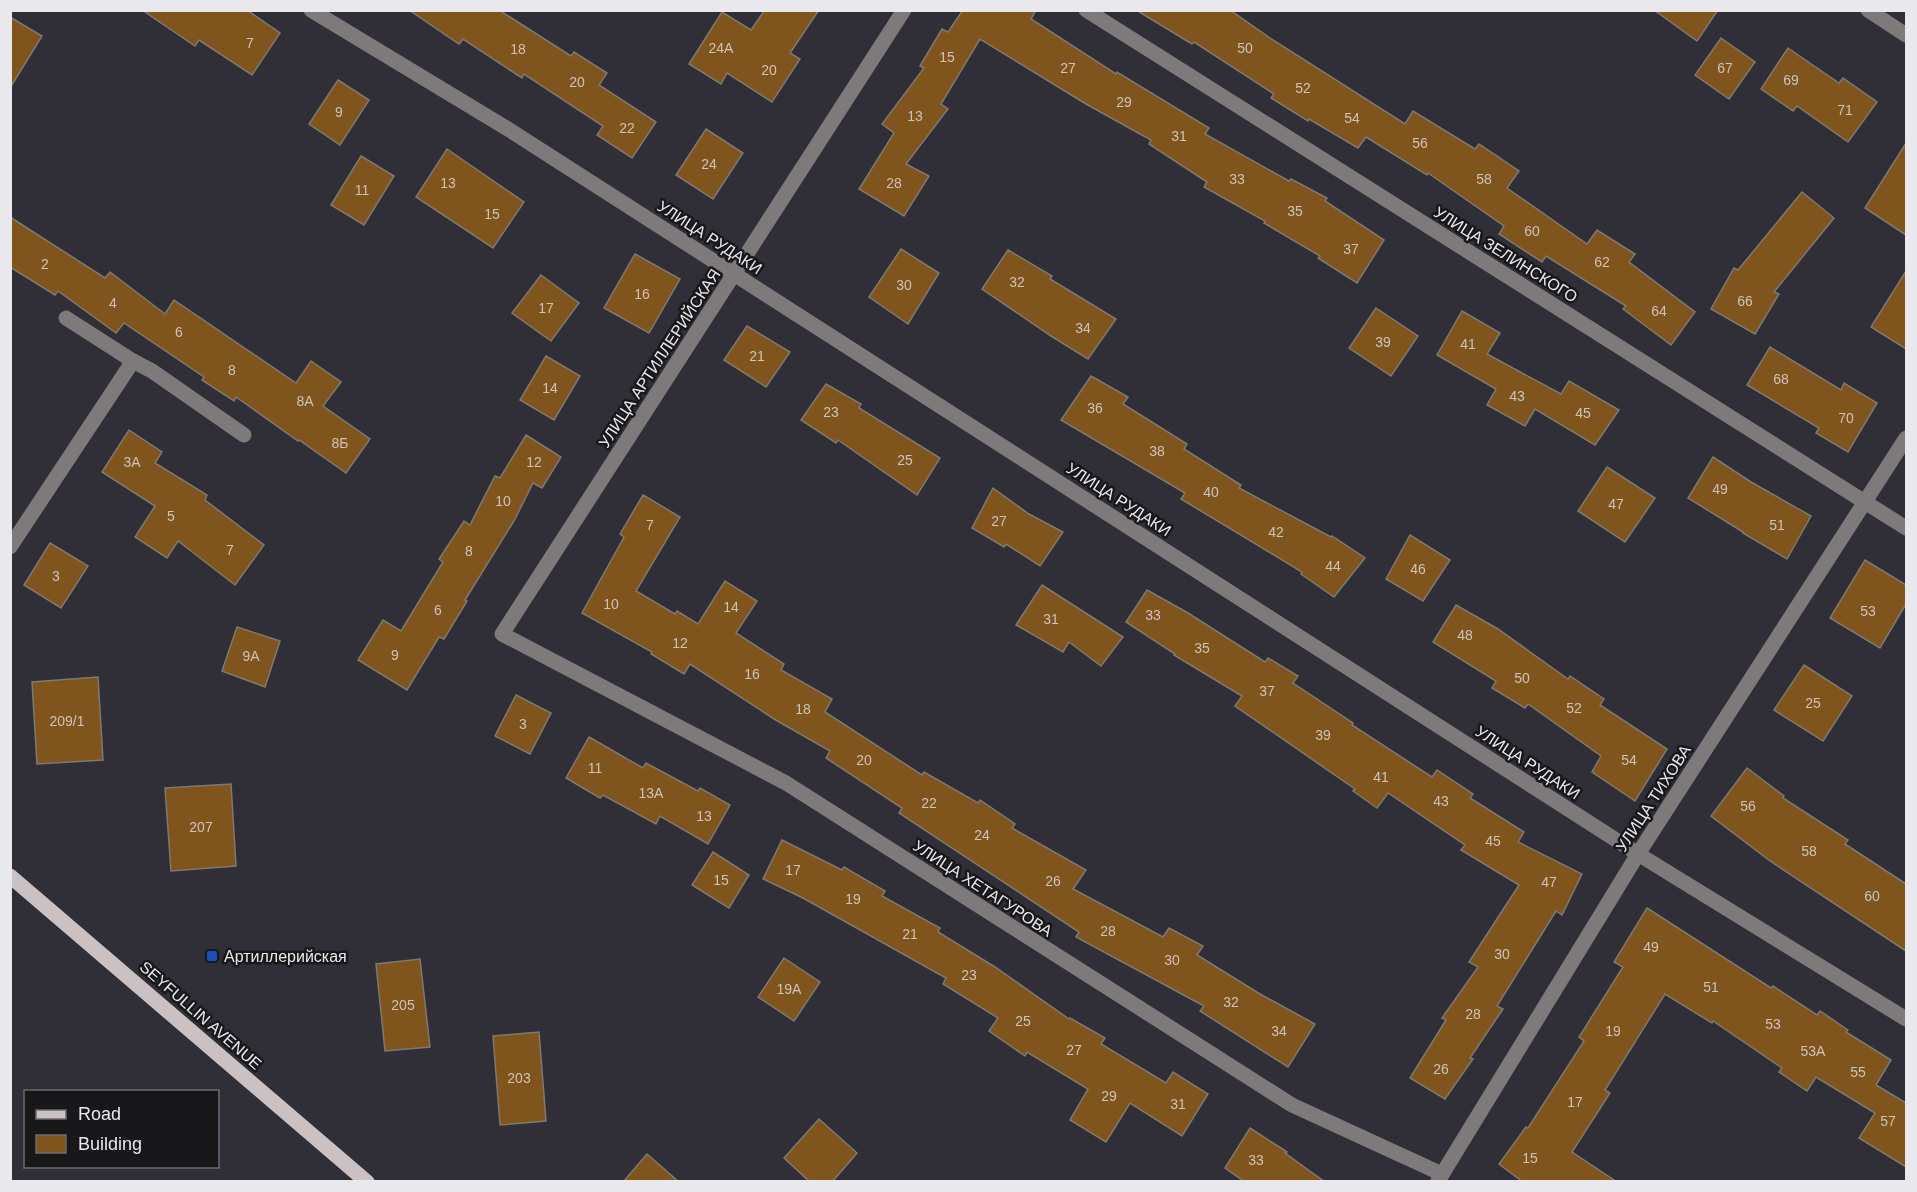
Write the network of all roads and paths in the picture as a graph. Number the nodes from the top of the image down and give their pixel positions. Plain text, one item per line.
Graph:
1 (311, 10) edge
2 (904, 10) edge
3 (1086, 10) edge
4 (1868, 10) edge
5 (1906, 35) edge
6 (735, 274) junction
7 (66, 318) dead end
8 (134, 361) junction
9 (244, 435) dead end
10 (1906, 438) edge
11 (1865, 502) junction
12 (1906, 528) edge
13 (10, 547) edge
14 (502, 634) joint
15 (1638, 854) junction
16 (10, 876) edge
17 (1906, 1019) edge
18 (1439, 1178) edge
19 (367, 1182) edge

1 - 6 street, УЛИЦА РУДАКИ
2 - 6 street, УЛИЦА АРТИЛЛЕРИЙСКАЯ
3 - 11 street, УЛИЦА ЗЕЛИНСКОГО
4 - 5 street
6 - 14 street, УЛИЦА АРТИЛЛЕРИЙСКАЯ
6 - 15 street, УЛИЦА РУДАКИ
7 - 8 street
8 - 9 street
8 - 13 street
10 - 11 street, УЛИЦА ТИХОВА
11 - 12 street, УЛИЦА ЗЕЛИНСКОГО
11 - 15 street, УЛИЦА ТИХОВА
14 - 18 street, УЛИЦА ХЕТАГУРОВА
15 - 17 street, УЛИЦА РУДАКИ
15 - 18 street, УЛИЦА ТИХОВА
16 - 19 main road, SEYFULLIN AVENUE

